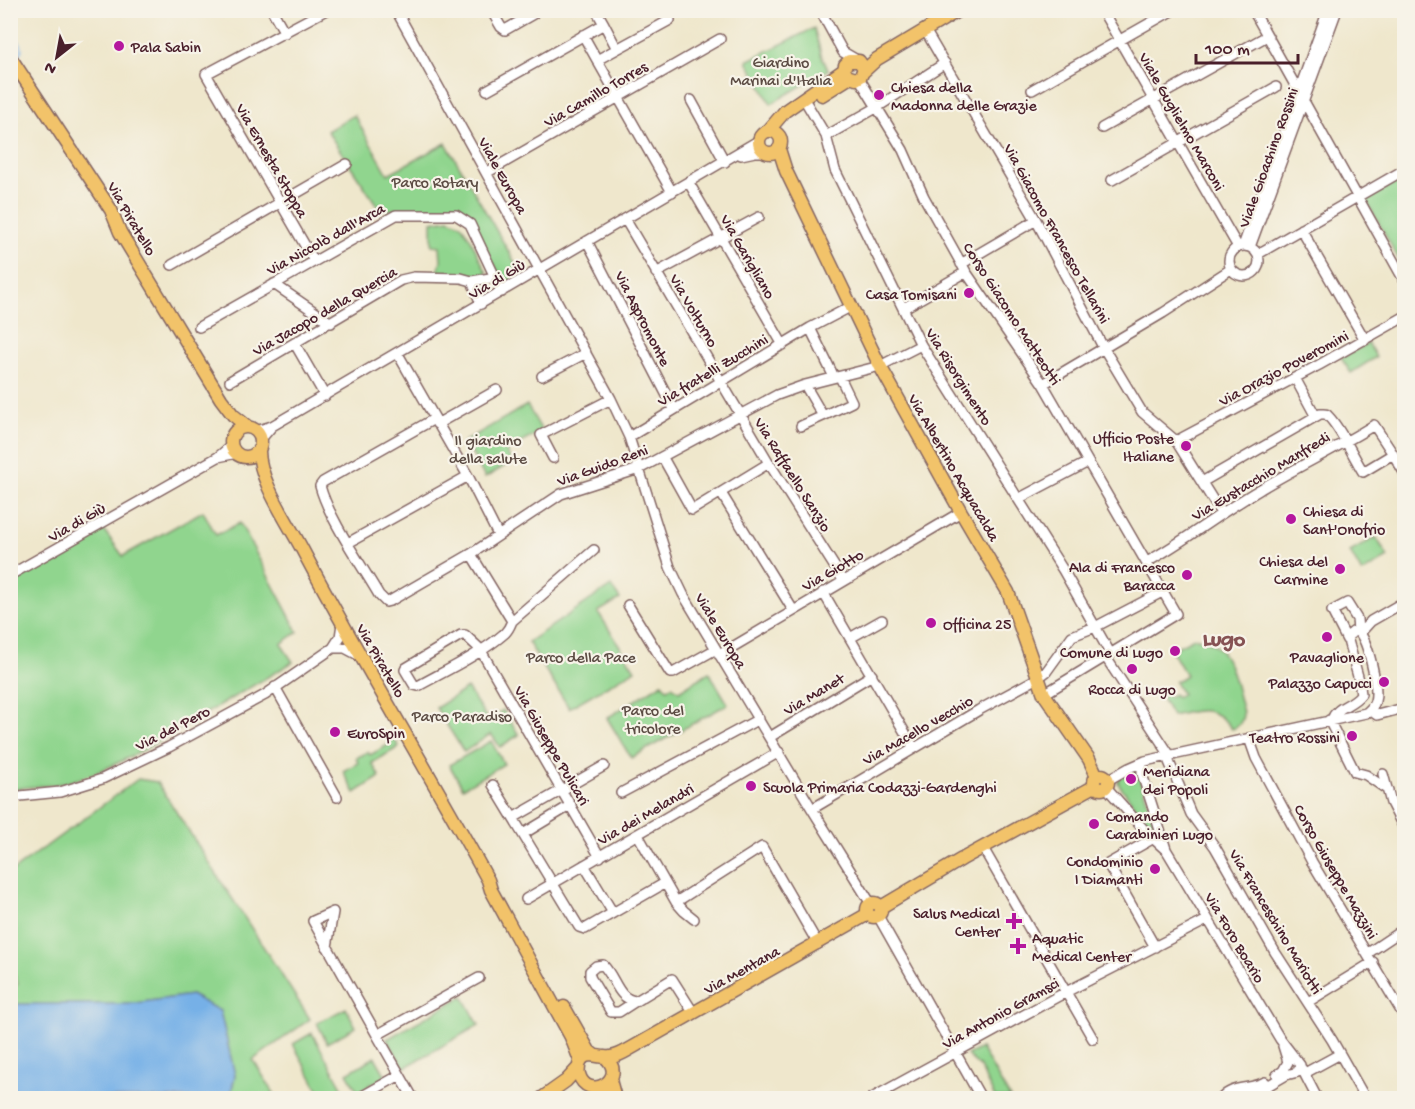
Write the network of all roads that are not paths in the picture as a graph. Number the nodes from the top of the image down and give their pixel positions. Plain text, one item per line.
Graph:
1 (272, 10) edge
2 (326, 10) edge
3 (396, 10) edge
4 (491, 10) edge
5 (535, 10) edge
6 (596, 10) edge
7 (664, 10) edge
8 (820, 10) edge
9 (959, 10) edge
10 (1102, 10) edge
11 (1173, 10) edge
12 (1253, 10) edge
13 (1328, 10) edge
14 (1337, 10) edge
15 (604, 24) junction
16 (925, 30) junction
17 (285, 33) junction
18 (583, 35) junction
19 (1268, 36) junction
20 (720, 39) dead end
21 (1120, 40) junction
22 (617, 49) junction
23 (10, 57) edge
24 (597, 60) junction
25 (945, 63) junction
26 (852, 67) junction
27 (1276, 87) dead end
28 (1298, 89) junction
29 (487, 90) dead end
30 (1032, 90) dead end
31 (618, 98) junction
32 (1153, 99) junction
33 (1304, 99) junction
34 (691, 100) dead end
35 (807, 104) junction
36 (876, 108) junction
37 (1102, 128) dead end
38 (773, 133) junction
39 (826, 136) junction
40 (1178, 143) junction
41 (768, 149) junction
42 (725, 162) junction
43 (347, 164) dead end
44 (1404, 170) edge
45 (486, 173) junction
46 (1112, 180) dead end
47 (689, 183) junction
48 (672, 192) junction
49 (1359, 197) junction
50 (280, 203) junction
51 (759, 217) dead end
52 (625, 219) junction
53 (1036, 220) junction
54 (1301, 229) junction
55 (721, 238) junction
56 (587, 241) junction
57 (1247, 248) junction
58 (314, 261) junction
59 (172, 266) dead end
60 (964, 268) junction
61 (539, 269) junction
62 (1231, 269) junction
63 (656, 273) junction
64 (497, 280) junction
65 (1404, 280) edge
66 (472, 281) junction
67 (274, 284) junction
68 (502, 292) junction
69 (482, 304) junction
70 (852, 306) junction
71 (904, 308) junction
72 (1404, 317) edge
73 (331, 323) junction
74 (199, 327) dead end
75 (810, 328) junction
76 (1365, 340) junction
77 (295, 344) junction
78 (783, 345) junction
79 (921, 345) junction
80 (1103, 347) junction
81 (586, 353) junction
82 (398, 354) junction
83 (880, 366) junction
84 (542, 376) dead end
85 (837, 377) junction
86 (1294, 378) junction
87 (230, 381) dead end
88 (720, 383) junction
89 (1043, 384) junction
90 (805, 385) junction
91 (497, 390) dead end
92 (325, 396) junction
93 (220, 399) junction
94 (611, 399) junction
95 (674, 409) junction
96 (740, 415) junction
97 (1316, 415) junction
98 (823, 416) junction
99 (436, 422) junction
100 (801, 426) dead end
101 (256, 436) junction
102 (629, 436) junction
103 (1176, 441) junction
104 (1345, 442) junction
105 (237, 448) junction
106 (1393, 454) junction
107 (553, 458) dead end
108 (663, 458) junction
109 (1088, 462) junction
110 (768, 463) junction
111 (639, 469) junction
112 (1404, 472) edge
113 (468, 476) junction
114 (1202, 482) junction
115 (268, 485) junction
116 (721, 493) junction
117 (1018, 499) junction
118 (961, 512) junction
119 (1221, 513) junction
120 (498, 535) junction
121 (348, 543) junction
122 (594, 550) dead end
123 (471, 554) junction
124 (1147, 562) junction
125 (10, 575) edge
126 (843, 580) junction
127 (1164, 591) junction
128 (823, 592) junction
129 (1404, 602) edge
130 (628, 605) dead end
131 (793, 610) junction
132 (882, 620) dead end
133 (512, 621) junction
134 (342, 624) junction
135 (1095, 627) junction
136 (1360, 632) junction
137 (850, 638) junction
138 (1347, 640) junction
139 (333, 648) junction
140 (480, 649) junction
141 (717, 652) junction
142 (1107, 654) junction
143 (360, 656) junction
144 (872, 675) junction
145 (1038, 678) junction
146 (275, 687) junction
147 (1044, 694) junction
148 (1404, 708) edge
149 (1370, 710) junction
150 (759, 719) junction
151 (1331, 720) junction
152 (770, 737) junction
153 (1249, 738) junction
154 (914, 748) junction
155 (778, 752) junction
156 (1171, 756) junction
157 (1142, 763) junction
158 (604, 766) dead end
159 (1383, 774) dead end
160 (1101, 782) junction
161 (493, 785) dead end
162 (561, 789) junction
163 (1388, 790) junction
164 (621, 793) dead end
165 (10, 797) edge
166 (337, 797) dead end
167 (571, 805) junction
168 (812, 809) junction
169 (513, 818) junction
170 (1404, 828) edge
171 (523, 834) junction
172 (638, 835) junction
173 (1152, 839) junction
174 (983, 848) junction
175 (1167, 851) junction
176 (600, 856) junction
177 (584, 865) junction
178 (488, 880) junction
179 (554, 883) junction
180 (666, 883) junction
181 (526, 899) dead end
182 (676, 902) junction
183 (875, 910) junction
184 (613, 913) junction
185 (694, 919) dead end
186 (1207, 920) junction
187 (1404, 929) edge
188 (818, 944) junction
189 (1155, 946) junction
190 (327, 947) dead end
191 (1371, 958) junction
192 (479, 978) dead end
193 (1066, 992) junction
194 (636, 1001) junction
195 (1308, 1002) junction
196 (691, 1009) dead end
197 (1404, 1016) edge
198 (377, 1035) junction
199 (1093, 1040) dead end
200 (628, 1050) junction
201 (955, 1054) junction
202 (1340, 1054) junction
203 (599, 1056) junction
204 (579, 1064) junction
205 (1295, 1068) junction
206 (400, 1075) junction
207 (611, 1075) junction
208 (592, 1086) junction
209 (1262, 1086) junction
210 (1244, 1088) junction
211 (359, 1098) edge
212 (413, 1098) edge
213 (542, 1098) edge
214 (607, 1098) edge
215 (615, 1098) edge
216 (872, 1098) edge
217 (981, 1098) edge
218 (1222, 1098) edge
219 (1247, 1098) edge
220 (1316, 1098) edge
221 (1365, 1098) edge

1 - 17 street
2 - 17 street
3 - 45 street, Viale Europa
4 - 5 street
6 - 15 street
7 - 22 street
8 - 26 street, Corso Giacomo Matteotti
9 - 16 main road
10 - 21 street, Viale Guglielmo Marconi
11 - 21 street
12 - 19 street
13 - 28 street, Viale Gioachino Rossini
14 - 33 street, Viale Gioachino Rossini
15 - 18 street
15 - 22 street
16 - 25 street, Via Giacomo Francesco Tellarini
16 - 26 main road
17 - 50 street, Via Ernesta Stoppa
18 - 24 street
18 - 29 street
19 - 28 street
19 - 32 street
20 - 31 street, Via Camillo Torres
21 - 30 street
21 - 32 street, Viale Guglielmo Marconi
22 - 24 street
23 - 93 main road, Via Piratello
24 - 31 street
25 - 36 street
25 - 53 street, Via Giacomo Francesco Tellarini
26 - 35 main road
26 - 36 street, Corso Giacomo Matteotti
26 - 38 main road
27 - 40 street
28 - 33 street
28 - 57 street, Viale Gioachino Rossini
31 - 45 street, Via Camillo Torres
31 - 48 street
32 - 37 street
32 - 40 street, Viale Guglielmo Marconi
33 - 49 street
33 - 57 street, Viale Gioachino Rossini
34 - 42 street
35 - 38 main road
35 - 39 street, Via Risorgimento
36 - 39 street
36 - 60 street, Corso Giacomo Matteotti
38 - 41 main road
38 - 41 main road
39 - 71 street, Via Risorgimento
40 - 46 street
40 - 57 street, Viale Guglielmo Marconi
41 - 42 street, Via di Giù
41 - 70 main road, Via Albertino Acquacalda
42 - 47 street, Via di Giù
43 - 50 street
44 - 49 street
45 - 61 street, Viale Europa
47 - 48 street, Via di Giù
47 - 55 street, Via Garigliano
48 - 52 street, Via di Giù
49 - 54 street
49 - 65 street
50 - 58 street, Via Ernesta Stoppa
50 - 59 street
51 - 55 street
52 - 56 street, Via di Giù
52 - 63 street, Via Volturno
53 - 60 street
53 - 80 street, Via Giacomo Francesco Tellarini
54 - 57 street
54 - 76 street
55 - 63 street
55 - 78 street, Via Garigliano
56 - 61 street, Via di Giù
56 - 95 street, Via Aspromonte
57 - 62 street
57 - 62 street
58 - 64 street, Via Niccolò dall'Arca
58 - 67 street, Via Niccolò dall'Arca
60 - 71 street
60 - 89 street, Corso Giacomo Matteotti
61 - 68 street, Via di Giù
61 - 81 street, Viale Europa
62 - 80 street
63 - 88 street, Via Volturno
64 - 66 street, Via Jacopo della Quercia
64 - 68 street, Via Niccolò dall'Arca
66 - 69 street
66 - 73 street, Via Jacopo della Quercia
67 - 73 street
67 - 74 street, Via Niccolò dall'Arca
68 - 69 street, Via di Giù
69 - 82 street, Via di Giù
70 - 75 street, Via fratelli Zucchini
70 - 83 main road, Via Albertino Acquacalda
71 - 79 street, Via Risorgimento
72 - 76 street, Via Orazio Poveromini
73 - 77 street, Via Jacopo della Quercia
75 - 78 street, Via fratelli Zucchini
75 - 85 street
76 - 86 street, Via Orazio Poveromini
77 - 87 street, Via Jacopo della Quercia
77 - 92 street
78 - 88 street, Via fratelli Zucchini
79 - 83 street, Via Guido Reni
79 - 117 street, Via Risorgimento
80 - 89 street
80 - 103 street, Via Giacomo Francesco Tellarini
81 - 84 street
81 - 94 street, Viale Europa
82 - 92 street, Via di Giù
82 - 99 street
83 - 85 street, Via Guido Reni
83 - 118 main road, Via Albertino Acquacalda
85 - 90 street, Via Guido Reni
85 - 98 street
86 - 97 street
86 - 103 street, Via Orazio Poveromini
88 - 95 street, Via fratelli Zucchini
88 - 96 street, Via Volturno
89 - 109 street, Corso Giacomo Matteotti
90 - 96 street, Via Guido Reni
90 - 98 street
91 - 99 street
92 - 101 street, Via di Giù
93 - 101 main road, Via Piratello
93 - 105 main road, Via Piratello
94 - 102 street, Viale Europa
94 - 107 street
95 - 102 street, Via fratelli Zucchini
96 - 108 street, Via Guido Reni
96 - 110 street, Via Raffaello Sanzio
97 - 104 street
97 - 114 street
98 - 100 street
99 - 113 street
99 - 121 street
101 - 105 main road
101 - 105 main road
101 - 115 main road, Via Piratello
102 - 111 street, Viale Europa
103 - 114 street, Via Giacomo Francesco Tellarini
104 - 106 street, Via Eustacchio Manfredi
104 - 106 street
104 - 119 street, Via Eustacchio Manfredi
105 - 115 main road, Via Piratello
105 - 125 street, Via di Giù
106 - 112 street
108 - 111 street, Via Guido Reni
108 - 116 street
109 - 117 street
109 - 124 street, Corso Giacomo Matteotti
110 - 116 street
110 - 126 street, Via Raffaello Sanzio
111 - 120 street, Via Guido Reni
111 - 141 street, Viale Europa
113 - 120 street
113 - 121 street
114 - 119 street, Via Giacomo Francesco Tellarini
115 - 134 main road, Via Piratello
116 - 131 street
117 - 135 street, Via Risorgimento
118 - 126 street, Via Giotto
118 - 145 main road, Via Albertino Acquacalda
119 - 124 street, Via Eustacchio Manfredi
120 - 123 street, Via Guido Reni
121 - 123 street, Via Guido Reni
122 - 133 street
123 - 133 street
124 - 127 street, Corso Giacomo Matteotti
126 - 128 street, Via Giotto
127 - 135 street, Via Macello vecchio
127 - 142 street
128 - 131 street, Via Giotto
128 - 137 street
129 - 136 street
130 - 141 street, Via Giotto
131 - 141 street, Via Giotto
132 - 137 street
133 - 140 street
134 - 139 street
134 - 143 main road, Via Piratello
135 - 142 street, Via Risorgimento
135 - 145 street, Via Macello vecchio
136 - 138 street
136 - 138 street
136 - 149 street
137 - 144 street
138 - 151 street
139 - 143 street
139 - 146 street, Via del Pero
140 - 140 street
140 - 162 street, Via Giuseppe Pulicari
141 - 150 street, Viale Europa
142 - 147 street
142 - 156 street, Via Franceschino Mariotti
143 - 178 main road, Via Piratello
144 - 152 street, Via Manet
144 - 154 street
145 - 147 main road, Via Albertino Acquacalda
145 - 154 street, Via Macello vecchio
146 - 165 street, Via del Pero
146 - 166 street
147 - 160 main road, Via Albertino Acquacalda
148 - 149 street
149 - 151 street
150 - 152 street, Viale Europa
150 - 164 street
151 - 153 street
151 - 163 street
152 - 155 street, Viale Europa
153 - 156 street
153 - 191 street, Corso Giuseppe Mazzini
154 - 168 street, Via Macello vecchio
155 - 168 street, Viale Europa
155 - 172 street, Via dei Melandri
156 - 157 street
156 - 195 street, Via Franceschino Mariotti
157 - 160 street
157 - 175 street, Via Foro Boario
158 - 162 street
159 - 163 street
160 - 173 street, Via Foro Boario
160 - 174 main road, Via Mentana
161 - 169 street
162 - 167 street, Via Giuseppe Pulicari
162 - 169 street
163 - 170 street
167 - 171 street
167 - 176 street, Via Giuseppe Pulicari
168 - 183 street, Viale Europa
169 - 171 street
171 - 179 street
172 - 176 street, Via dei Melandri
172 - 180 street
173 - 175 street, Via Foro Boario
173 - 189 street
174 - 183 main road, Via Mentana
174 - 193 street
175 - 186 street, Via Foro Boario
176 - 177 street, Via dei Melandri
177 - 179 street, Via dei Melandri
177 - 184 street
178 - 203 main road, Via Piratello
178 - 204 main road, Via Piratello
179 - 181 street, Via dei Melandri
179 - 184 street
180 - 182 street
180 - 184 street
182 - 185 street
182 - 188 street
183 - 188 main road, Via Mentana
183 - 201 street, Viale Europa
186 - 189 street, Via Antonio Gramsci
186 - 205 street, Via Foro Boario
187 - 191 street
188 - 200 main road, Via Mentana
189 - 193 street, Via Antonio Gramsci
190 - 198 street
191 - 195 street
191 - 197 street, Corso Giuseppe Mazzini
192 - 198 street
193 - 199 street
193 - 201 street, Via Antonio Gramsci
194 - 194 street
194 - 196 street
195 - 202 street, Via Franceschino Mariotti
198 - 206 street
200 - 203 main road, Via Mentana
200 - 207 main road, Via Mentana
201 - 216 street, Via Antonio Gramsci
201 - 217 street, Viale Europa
202 - 205 street
202 - 221 street, Via Franceschino Mariotti
203 - 204 main road
203 - 207 main road, Via Piratello
204 - 208 main road, Via Piratello
204 - 213 main road
205 - 209 street
205 - 220 street, Via Foro Boario
206 - 211 street
206 - 212 street
207 - 208 main road
207 - 215 main road, Via Piratello
208 - 213 main road
208 - 214 main road, Via Piratello
209 - 210 street
209 - 219 street
210 - 218 street
210 - 219 street

